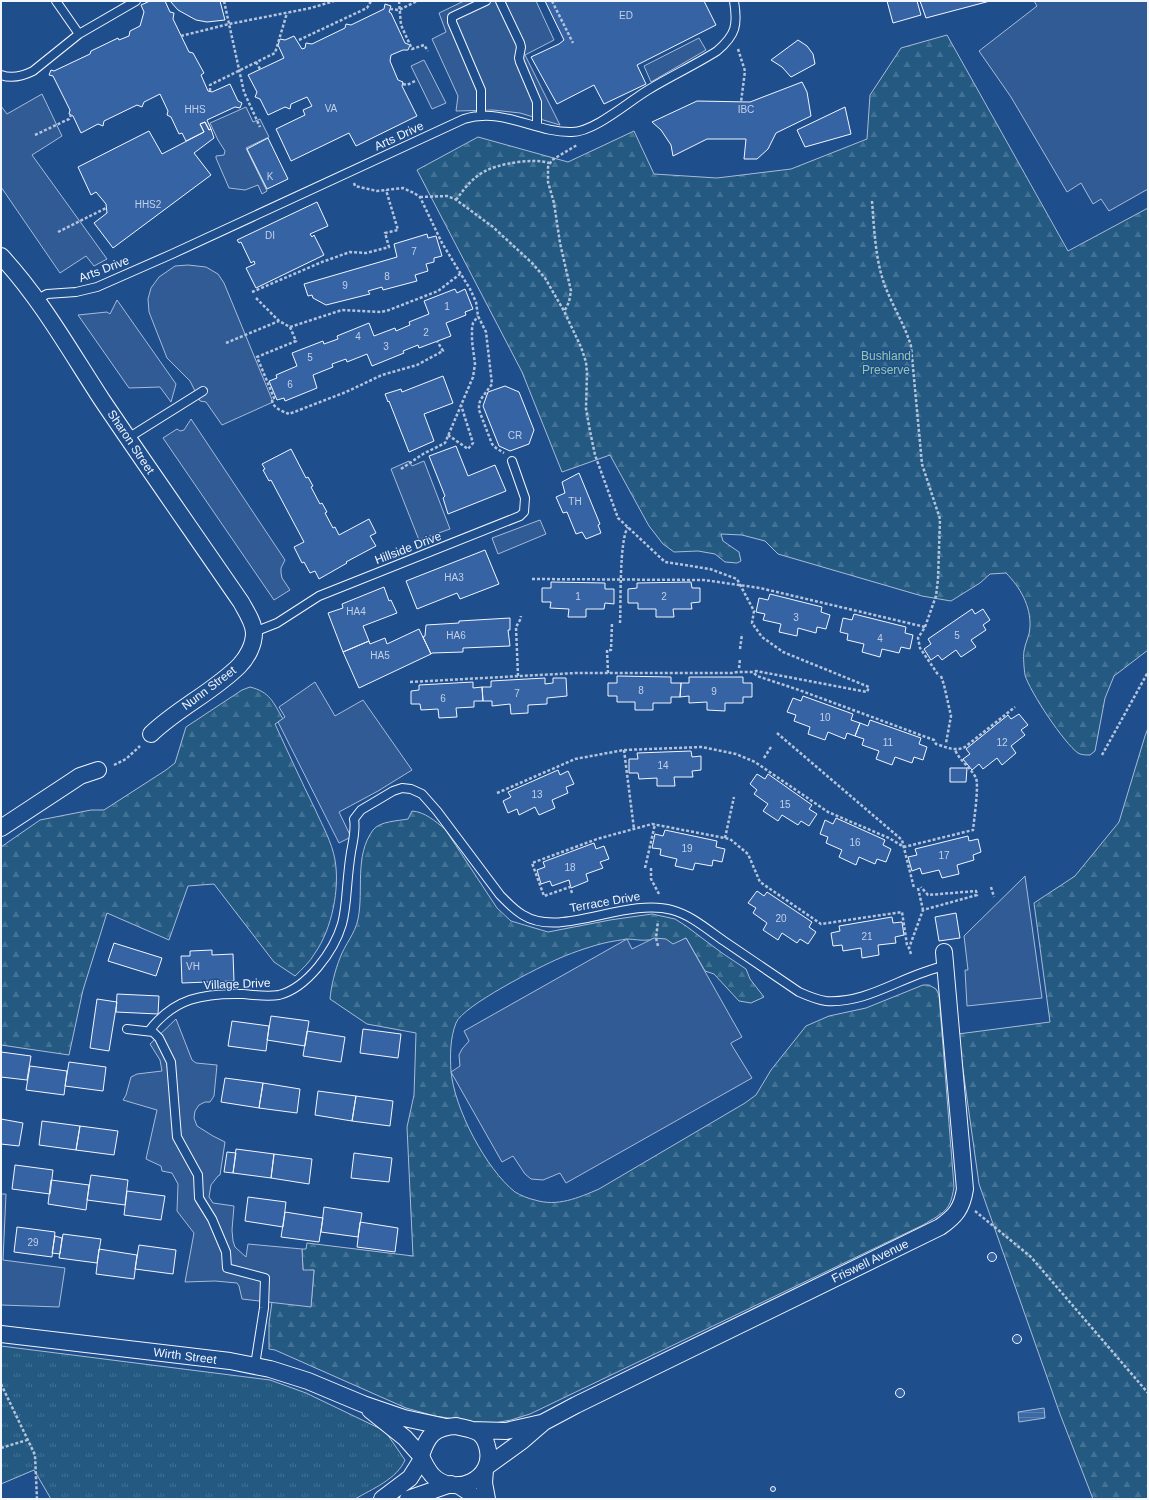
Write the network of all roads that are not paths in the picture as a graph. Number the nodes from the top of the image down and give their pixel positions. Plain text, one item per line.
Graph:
1 (56, 1) edge
2 (136, 1) edge
3 (486, 1) edge
4 (500, 1) edge
5 (734, 1) edge
6 (79, 34) junction
7 (1, 75) edge
8 (481, 116) junction
9 (537, 126) junction
10 (1, 256) edge
11 (36, 300) junction
12 (203, 391) dead end
13 (128, 438) junction
14 (512, 461) road end
15 (254, 632) junction
16 (151, 734) road end
17 (98, 770) road end
18 (354, 819) joint
19 (1, 828) edge
20 (944, 959) joint
21 (127, 1029) dead end
22 (149, 1031) junction
23 (1, 1334) edge
24 (255, 1366) junction
25 (363, 1404) junction
26 (544, 1422) junction
27 (446, 1427) junction
28 (472, 1430) junction
29 (422, 1458) junction
30 (485, 1468) junction
31 (455, 1485) junction
32 (382, 1499) edge
33 (408, 1499) edge
34 (475, 1499) edge
35 (487, 1499) edge

1 - 6 lane
2 - 6 lane
3 - 8 lane
4 - 9 lane
5 - 9 lane, Arts Drive
6 - 7 lane
8 - 9 lane, Arts Drive
8 - 11 lane, Arts Drive
10 - 11 street, Sharon Street
11 - 13 street, Sharon Street
12 - 13 lane
13 - 15 street, Sharon Street
14 - 15 lane, Hillside Drive
15 - 16 street, Nunn Street
17 - 19 street
18 - 20 lane, Terrace Drive
18 - 22 lane, Village Drive
20 - 26 street, Friswell Avenue
21 - 22 lane
22 - 24 lane
23 - 24 street, Wirth Street
24 - 25 street, Wirth Street
25 - 27 street, Wirth Street
25 - 29 street, Wirth Street
26 - 28 street, Friswell Avenue
26 - 30 street, Friswell Avenue
27 - 28 street
27 - 29 street
28 - 30 street
29 - 31 street
29 - 32 street
30 - 31 street
30 - 35 street
31 - 33 street
31 - 34 street

